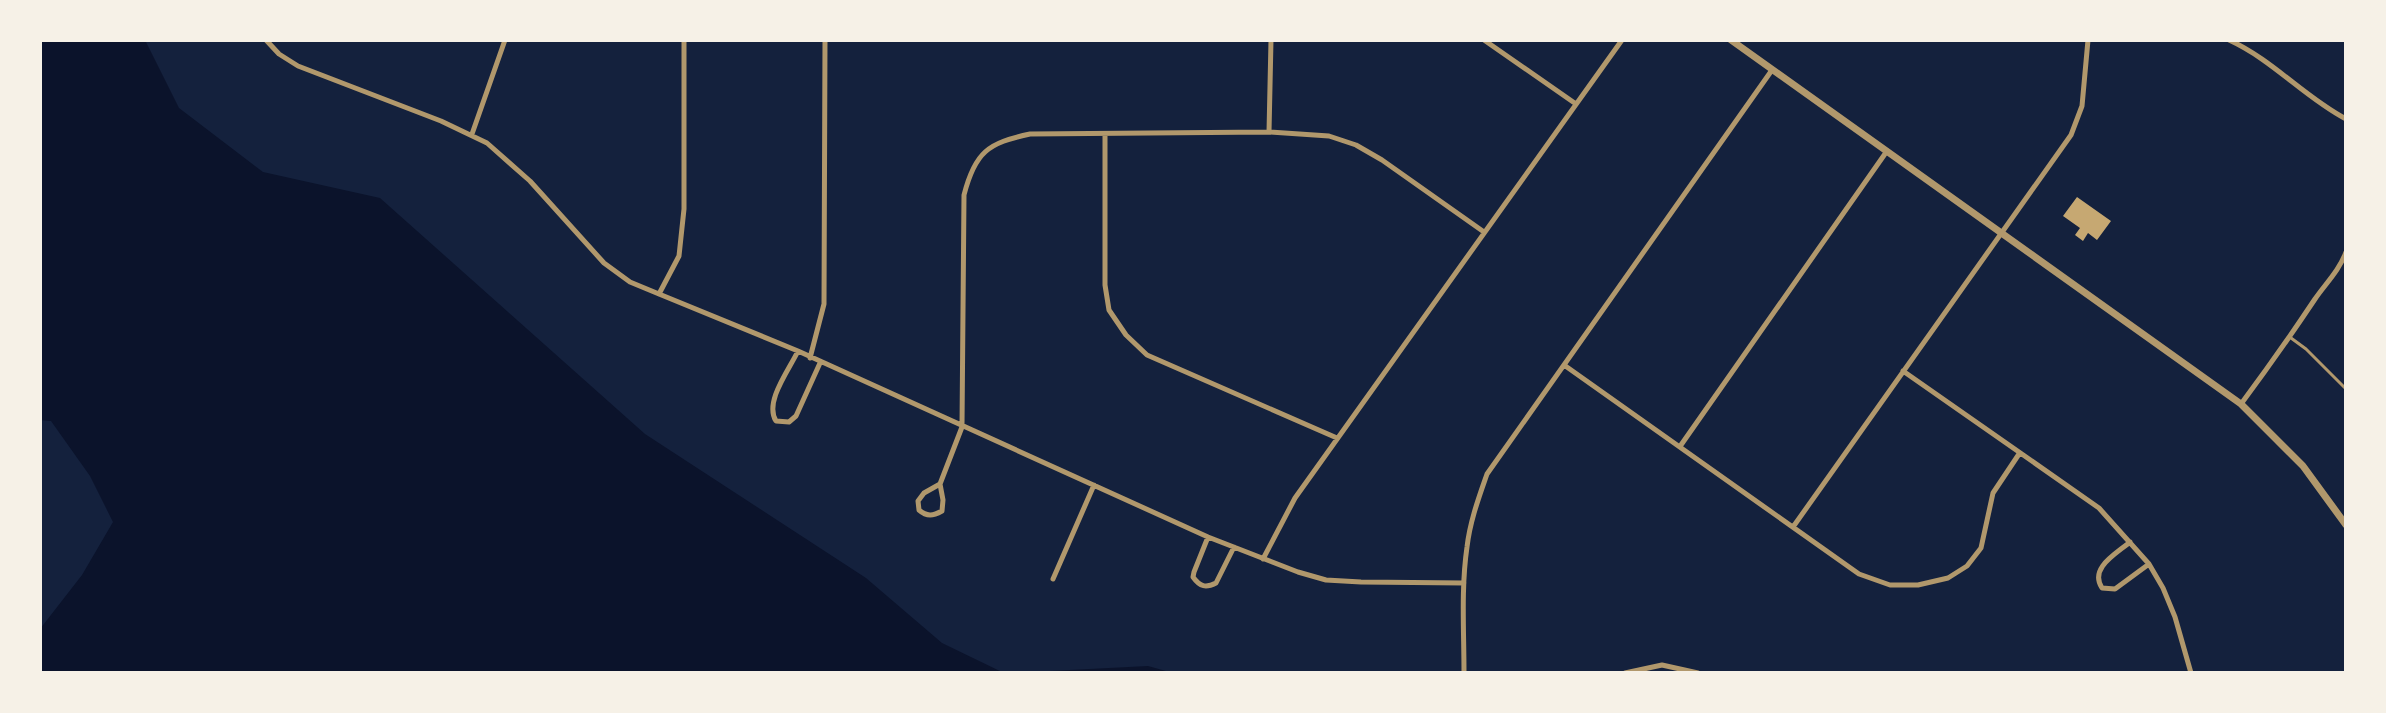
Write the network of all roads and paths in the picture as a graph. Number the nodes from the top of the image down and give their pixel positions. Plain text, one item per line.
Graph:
1 (266, 40) edge
2 (505, 40) edge
3 (684, 40) edge
4 (825, 40) edge
5 (1271, 40) edge
6 (1484, 40) edge
7 (1622, 40) edge
8 (1731, 40) edge
9 (2088, 40) edge
10 (2229, 40) edge
11 (1772, 70) junction
12 (1576, 104) junction
13 (2346, 119) edge
14 (1269, 132) junction
15 (472, 134) junction
16 (1105, 134) junction
17 (1887, 151) junction
18 (1484, 232) junction
19 (2001, 233) junction
20 (2346, 252) edge
21 (2340, 269) junction
22 (2346, 275) edge
23 (659, 294) junction
24 (2291, 338) junction
25 (798, 351) junction
26 (810, 358) junction
27 (820, 363) junction
28 (1564, 365) junction
29 (1903, 371) junction
30 (2346, 389) edge
31 (2241, 404) junction
32 (962, 427) junction
33 (1337, 438) junction
34 (1680, 445) junction
35 (2019, 454) junction
36 (940, 484) junction
37 (1094, 485) junction
38 (2346, 525) edge
39 (1793, 527) junction
40 (1208, 537) junction
41 (2130, 542) junction
42 (1234, 547) junction
43 (1263, 559) junction
44 (2149, 564) junction
45 (1053, 579) dead end
46 (1464, 583) junction
47 (1464, 673) edge
48 (1625, 673) edge
49 (1698, 673) edge
50 (2191, 673) edge

1 - 15 street
2 - 15 street
3 - 23 street
4 - 26 street
5 - 14 street
6 - 12 street
7 - 12 street
8 - 11 street
9 - 19 street
10 - 13 street
11 - 17 street
11 - 28 street
12 - 18 street
14 - 16 street
14 - 18 street
15 - 23 street
16 - 32 street
16 - 33 street
17 - 19 street
17 - 34 street
18 - 33 street
19 - 29 street
19 - 31 street
20 - 21 street
21 - 22 street
21 - 24 street
23 - 25 street
24 - 30 lane
24 - 31 street
25 - 26 street
25 - 27 street
26 - 27 street
27 - 32 street
28 - 34 street
28 - 46 street
29 - 35 street
29 - 39 street
31 - 38 street
32 - 36 street
32 - 37 street
33 - 43 street
34 - 39 street
35 - 39 street
35 - 41 street
36 - 36 street
37 - 40 street
37 - 45 street
40 - 42 street
40 - 42 street
41 - 44 street
41 - 44 street
42 - 43 street
43 - 46 street
44 - 50 street
46 - 47 street
48 - 49 street

